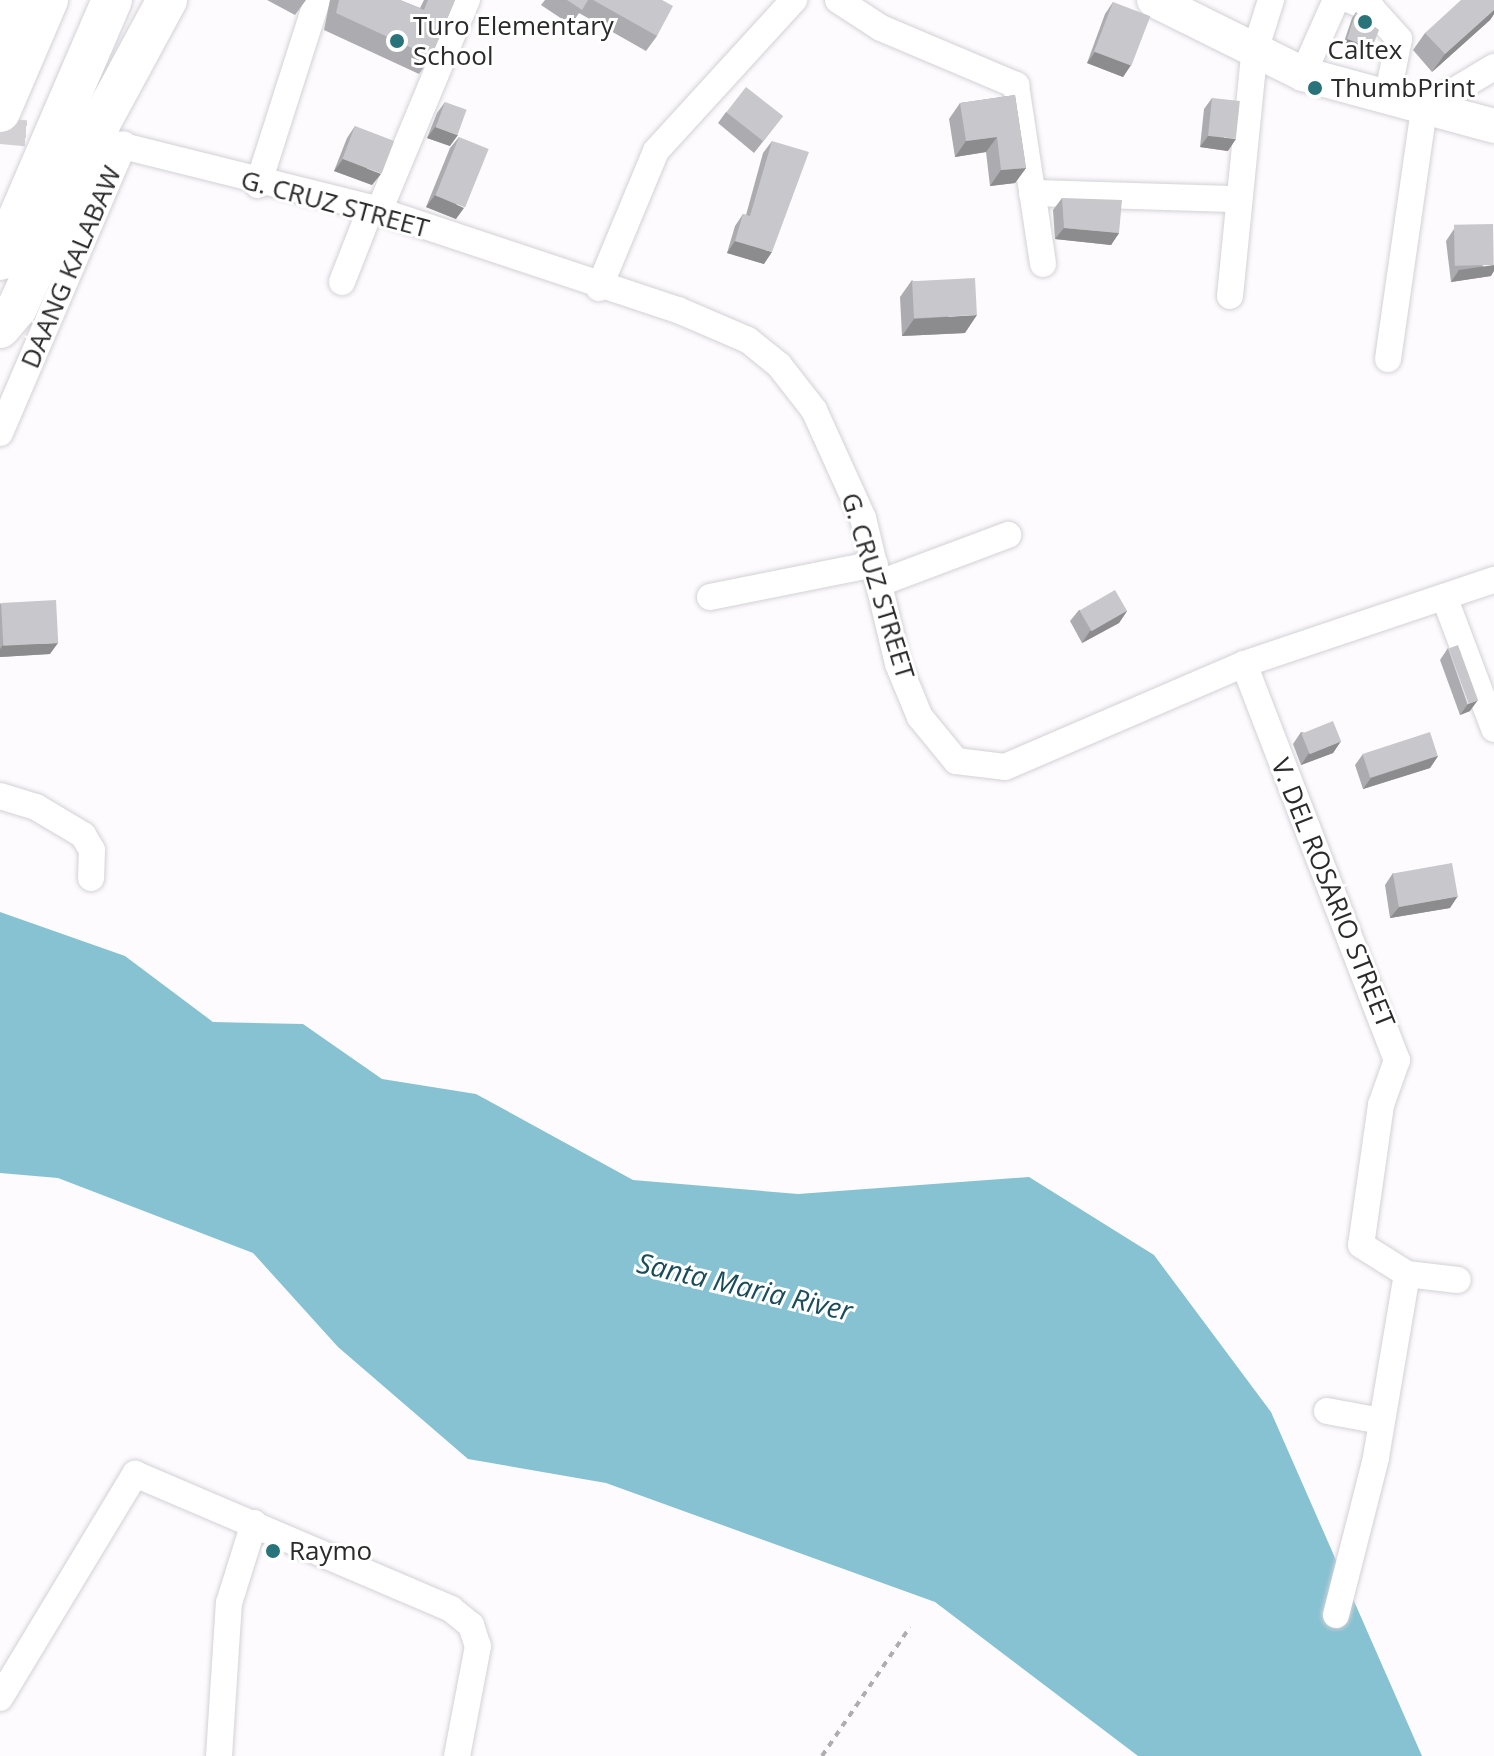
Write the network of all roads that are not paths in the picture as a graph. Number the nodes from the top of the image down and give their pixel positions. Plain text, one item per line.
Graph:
1 (14, 0) edge
2 (48, 0) edge
3 (112, 0) edge
4 (167, 0) edge
5 (317, 0) edge
6 (467, 0) edge
7 (794, 0) edge
8 (838, 0) edge
9 (1154, 0) edge
10 (1271, 0) edge
11 (1336, 0) edge
12 (1350, 0) edge
13 (1254, 54) junction
14 (1494, 67) edge
15 (1303, 74) junction
16 (0, 76) edge
17 (1387, 98) junction
18 (1424, 109) junction
19 (0, 112) edge
20 (1494, 126) edge
21 (114, 142) joint
22 (258, 185) junction
23 (1032, 193) junction
24 (1235, 199) junction
25 (375, 210) junction
26 (0, 260) edge
27 (1043, 264) dead end
28 (342, 282) dead end
29 (599, 288) junction
30 (1230, 296) dead end
31 (0, 328) edge
32 (1388, 359) dead end
33 (0, 433) edge
34 (1008, 535) dead end
35 (878, 574) junction
36 (1494, 580) edge
37 (710, 597) dead end
38 (1445, 599) junction
39 (1244, 664) junction
40 (1494, 729) edge
41 (0, 796) edge
42 (91, 878) dead end
43 (1407, 1274) junction
44 (1458, 1280) dead end
45 (1327, 1411) dead end
46 (1381, 1421) junction
47 (254, 1523) junction
48 (1336, 1615) dead end
49 (0, 1698) edge
50 (219, 1756) edge
51 (457, 1756) edge

1 - 16 highway
2 - 19 highway
3 - 26 highway
4 - 31 highway
5 - 22 street
6 - 25 street
7 - 29 street
8 - 23 street
9 - 13 main road
10 - 13 street
11 - 15 street
12 - 17 street
13 - 15 main road
13 - 24 street
14 - 18 street
15 - 17 main road
17 - 18 main road
18 - 20 main road
18 - 32 street
21 - 22 street, G. CRUZ STREET
21 - 33 street, DAANG KALABAW
22 - 25 street, G. CRUZ STREET
23 - 24 street
23 - 27 street
24 - 30 street
25 - 28 street
25 - 29 street, G. CRUZ STREET
29 - 35 street, G. CRUZ STREET
34 - 35 street
35 - 37 street
35 - 39 street, G. CRUZ STREET
36 - 38 street, G. CRUZ STREET
38 - 39 street, G. CRUZ STREET
38 - 40 street
39 - 43 street, V. DEL ROSARIO STREET
41 - 42 street
43 - 44 street
43 - 46 street
45 - 46 street
46 - 48 street
47 - 49 street
47 - 50 street
47 - 51 street

